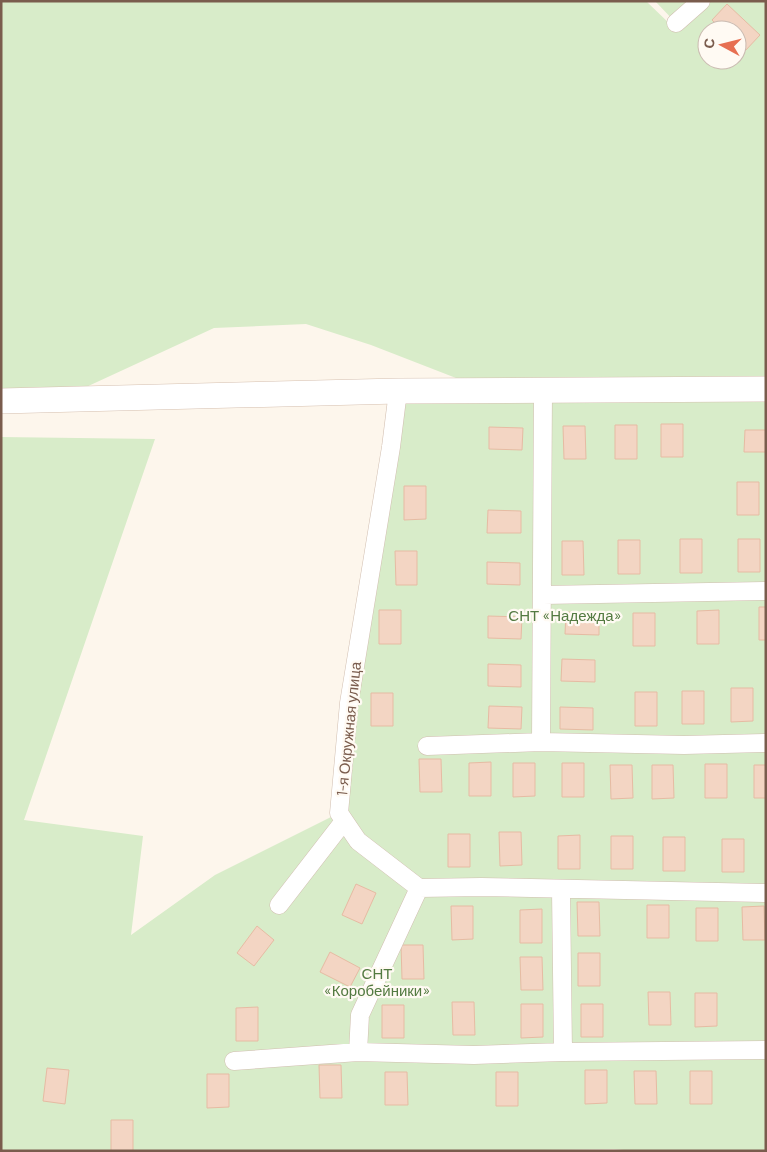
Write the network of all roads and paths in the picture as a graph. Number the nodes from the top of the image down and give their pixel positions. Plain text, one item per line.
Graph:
1 (701, 1) edge
2 (676, 23) dead end
3 (766, 389) edge
4 (543, 390) junction
5 (398, 391) junction
6 (1, 401) edge
7 (766, 591) edge
8 (543, 596) junction
9 (542, 742) junction
10 (766, 742) edge
11 (427, 746) dead end
12 (344, 821) junction
13 (419, 888) junction
14 (561, 890) junction
15 (766, 893) edge
16 (278, 905) dead end
17 (766, 1050) edge
18 (358, 1052) junction
19 (563, 1052) junction
20 (234, 1061) dead end

1 - 2 street
3 - 4 street
4 - 5 street
4 - 8 street
5 - 6 street
5 - 12 street, 1-я Окружная улица
7 - 8 street
8 - 9 street
9 - 10 street
9 - 11 street
12 - 13 street, 1-я Окружная улица
12 - 16 street
13 - 14 street
13 - 18 street
14 - 15 street
14 - 19 street
17 - 19 street
18 - 19 street
18 - 20 street

